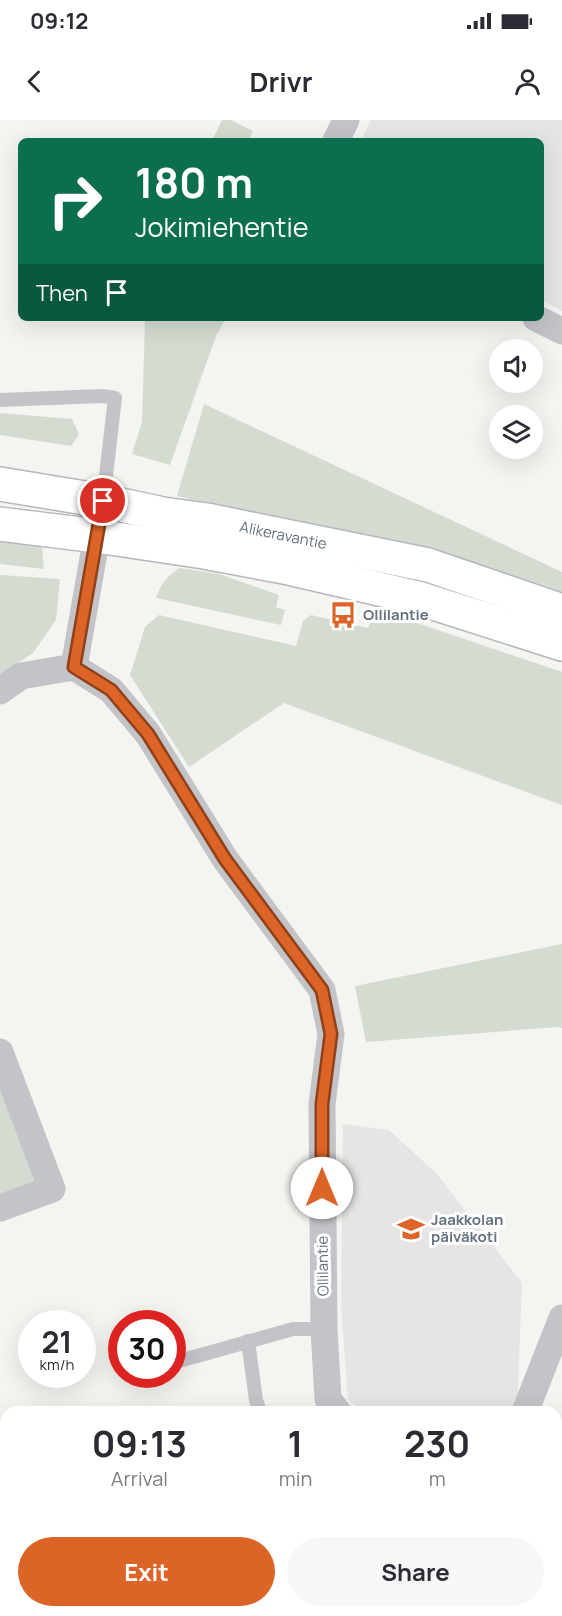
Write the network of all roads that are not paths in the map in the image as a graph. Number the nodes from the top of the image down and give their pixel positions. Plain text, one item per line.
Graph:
1 (346, 120) edge
2 (337, 138) edge
3 (542, 321) edge
4 (562, 331) edge
5 (0, 400) edge
6 (0, 484) edge
7 (103, 501) junction
8 (0, 524) edge
9 (97, 536) junction
10 (562, 611) edge
11 (562, 644) edge
12 (74, 667) junction
13 (0, 691) edge
14 (0, 1052) edge
15 (0, 1208) edge
16 (562, 1318) edge
17 (324, 1329) junction
18 (248, 1341) junction
19 (186, 1359) edge
20 (258, 1406) edge
21 (333, 1406) edge
22 (527, 1406) edge

1 - 2 street
3 - 4 street
5 - 7 lane
6 - 7 main road, Alikeravantie
7 - 9 street
7 - 10 main road, Alikeravantie
8 - 9 main road, Alikeravantie
9 - 11 main road, Alikeravantie
9 - 12 street
12 - 13 street
12 - 17 street, Ollilantie
14 - 15 street
16 - 22 street
17 - 18 lane
17 - 21 street, Ollilantie
18 - 19 lane
18 - 20 lane

